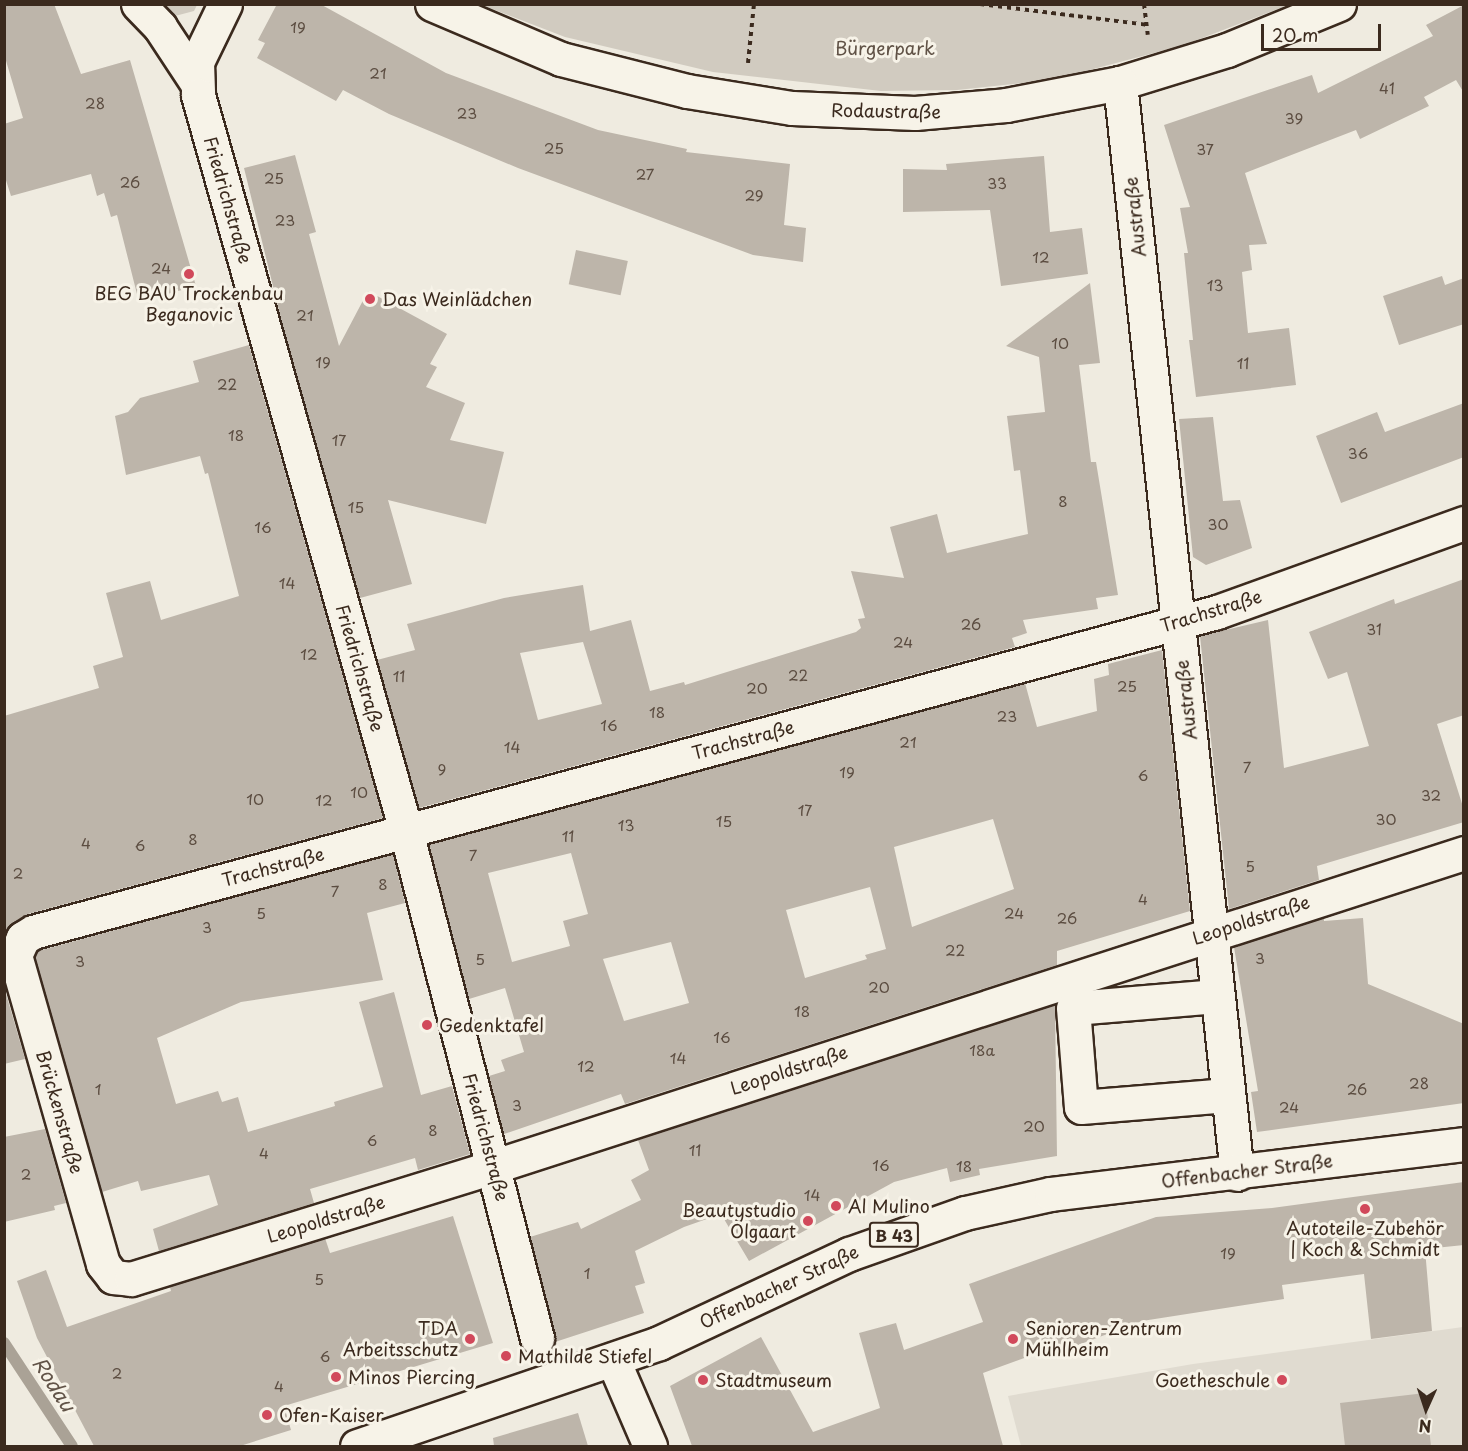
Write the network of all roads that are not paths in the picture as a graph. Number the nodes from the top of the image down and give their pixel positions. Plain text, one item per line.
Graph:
1 (138, 4) edge
2 (225, 4) edge
3 (432, 4) edge
4 (1339, 4) edge
5 (195, 80) junction
6 (1120, 83) junction
7 (1464, 523) edge
8 (1178, 623) junction
9 (406, 831) junction
10 (1464, 853) edge
11 (1210, 932) junction
12 (19, 944) joint
13 (1217, 996) junction
14 (1228, 1095) junction
15 (1464, 1144) edge
16 (495, 1166) junction
17 (1237, 1174) junction
18 (113, 1277) joint
19 (537, 1338) dead end
20 (613, 1360) junction
21 (357, 1446) edge
22 (650, 1446) edge

1 - 5 street
2 - 5 street, Friedrichstraße
3 - 6 street, Rodaustraße
4 - 6 street, Rodaustraße
5 - 9 street, Friedrichstraße
6 - 8 street, Austraße
7 - 8 street, Trachstraße
8 - 9 street, Trachstraße
8 - 11 street, Austraße
9 - 12 street, Trachstraße
9 - 16 street, Friedrichstraße
10 - 11 street, Leopoldstraße
11 - 13 street, Austraße
11 - 16 street, Leopoldstraße
12 - 18 street, Brückenstraße
13 - 14 street, Austraße
13 - 14 street
14 - 17 street, Austraße
15 - 17 street, Offenbacher Straße / B 43
16 - 18 street, Leopoldstraße
16 - 19 street, Friedrichstraße
17 - 20 street, Offenbacher Straße / B 43
20 - 21 street, Offenbacher Straße / B 43
20 - 22 street

